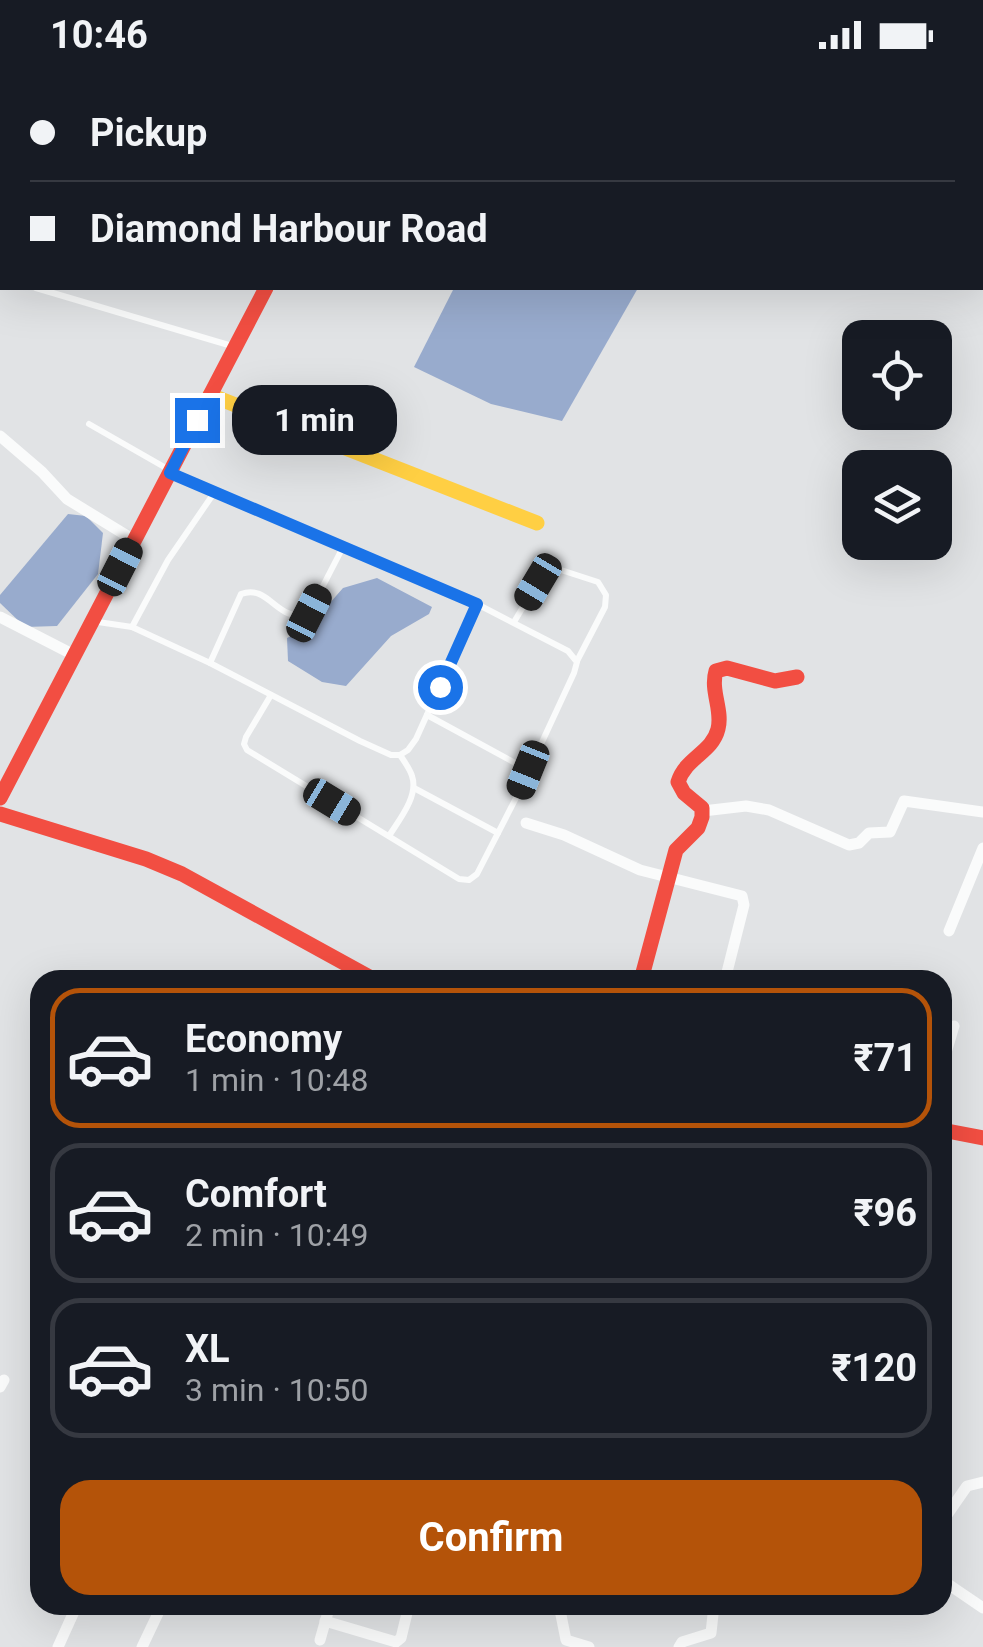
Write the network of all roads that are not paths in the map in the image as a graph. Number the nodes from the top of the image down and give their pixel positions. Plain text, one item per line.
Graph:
1 (43, 290) edge
2 (265, 290) edge
3 (236, 347) junction
4 (210, 395) junction
5 (89, 424) dead end
6 (0, 436) edge
7 (170, 472) junction
8 (214, 493) junction
9 (537, 523) dead end
10 (134, 540) junction
11 (342, 547) junction
12 (477, 604) junction
13 (0, 617) edge
14 (92, 621) junction
15 (514, 622) junction
16 (132, 627) junction
17 (74, 655) junction
18 (576, 662) junction
19 (210, 663) junction
20 (796, 677) dead end
21 (271, 696) junction
22 (427, 714) junction
23 (400, 755) junction
24 (528, 770) junction
25 (414, 788) junction
26 (0, 798) edge
27 (703, 811) junction
28 (983, 812) edge
29 (0, 814) edge
30 (526, 823) dead end
31 (498, 833) junction
32 (389, 836) junction
33 (983, 848) edge
34 (669, 876) junction
35 (949, 931) dead end
36 (357, 970) edge
37 (643, 970) edge
38 (728, 970) edge
39 (954, 1026) dead end
40 (952, 1033) edge
41 (952, 1132) edge
42 (983, 1138) edge
43 (983, 1482) edge
44 (952, 1508) edge
45 (952, 1587) edge
46 (983, 1608) edge
47 (72, 1615) edge
48 (157, 1615) edge
49 (327, 1615) edge
50 (407, 1615) edge
51 (561, 1615) edge
52 (713, 1615) edge
53 (325, 1622) junction
54 (320, 1640) dead end
55 (58, 1647) edge
56 (142, 1647) edge
57 (589, 1647) edge
58 (679, 1647) edge

1 - 3 lane
2 - 3 main road
3 - 4 main road
4 - 7 main road
4 - 9 main road
5 - 7 lane
6 - 10 street
7 - 8 lane
7 - 10 main road
8 - 11 lane
8 - 16 lane
10 - 14 main road
11 - 12 lane
11 - 19 lane
12 - 15 lane
12 - 22 lane
13 - 17 street
14 - 16 lane
14 - 17 main road
15 - 18 lane
15 - 18 lane
16 - 19 lane
17 - 26 main road
18 - 24 lane
19 - 21 lane
20 - 27 main road
21 - 23 lane
21 - 32 lane
22 - 23 lane
22 - 24 lane
23 - 25 lane
24 - 31 lane
25 - 31 lane
25 - 32 lane
27 - 28 street
27 - 34 main road
29 - 36 main road
30 - 34 street
31 - 32 lane
33 - 35 street
34 - 37 main road
34 - 38 street
39 - 40 street
41 - 42 main road
43 - 44 street
45 - 46 street
47 - 55 street
48 - 56 street
49 - 53 street
50 - 53 street
51 - 57 street
52 - 58 street
53 - 54 street

